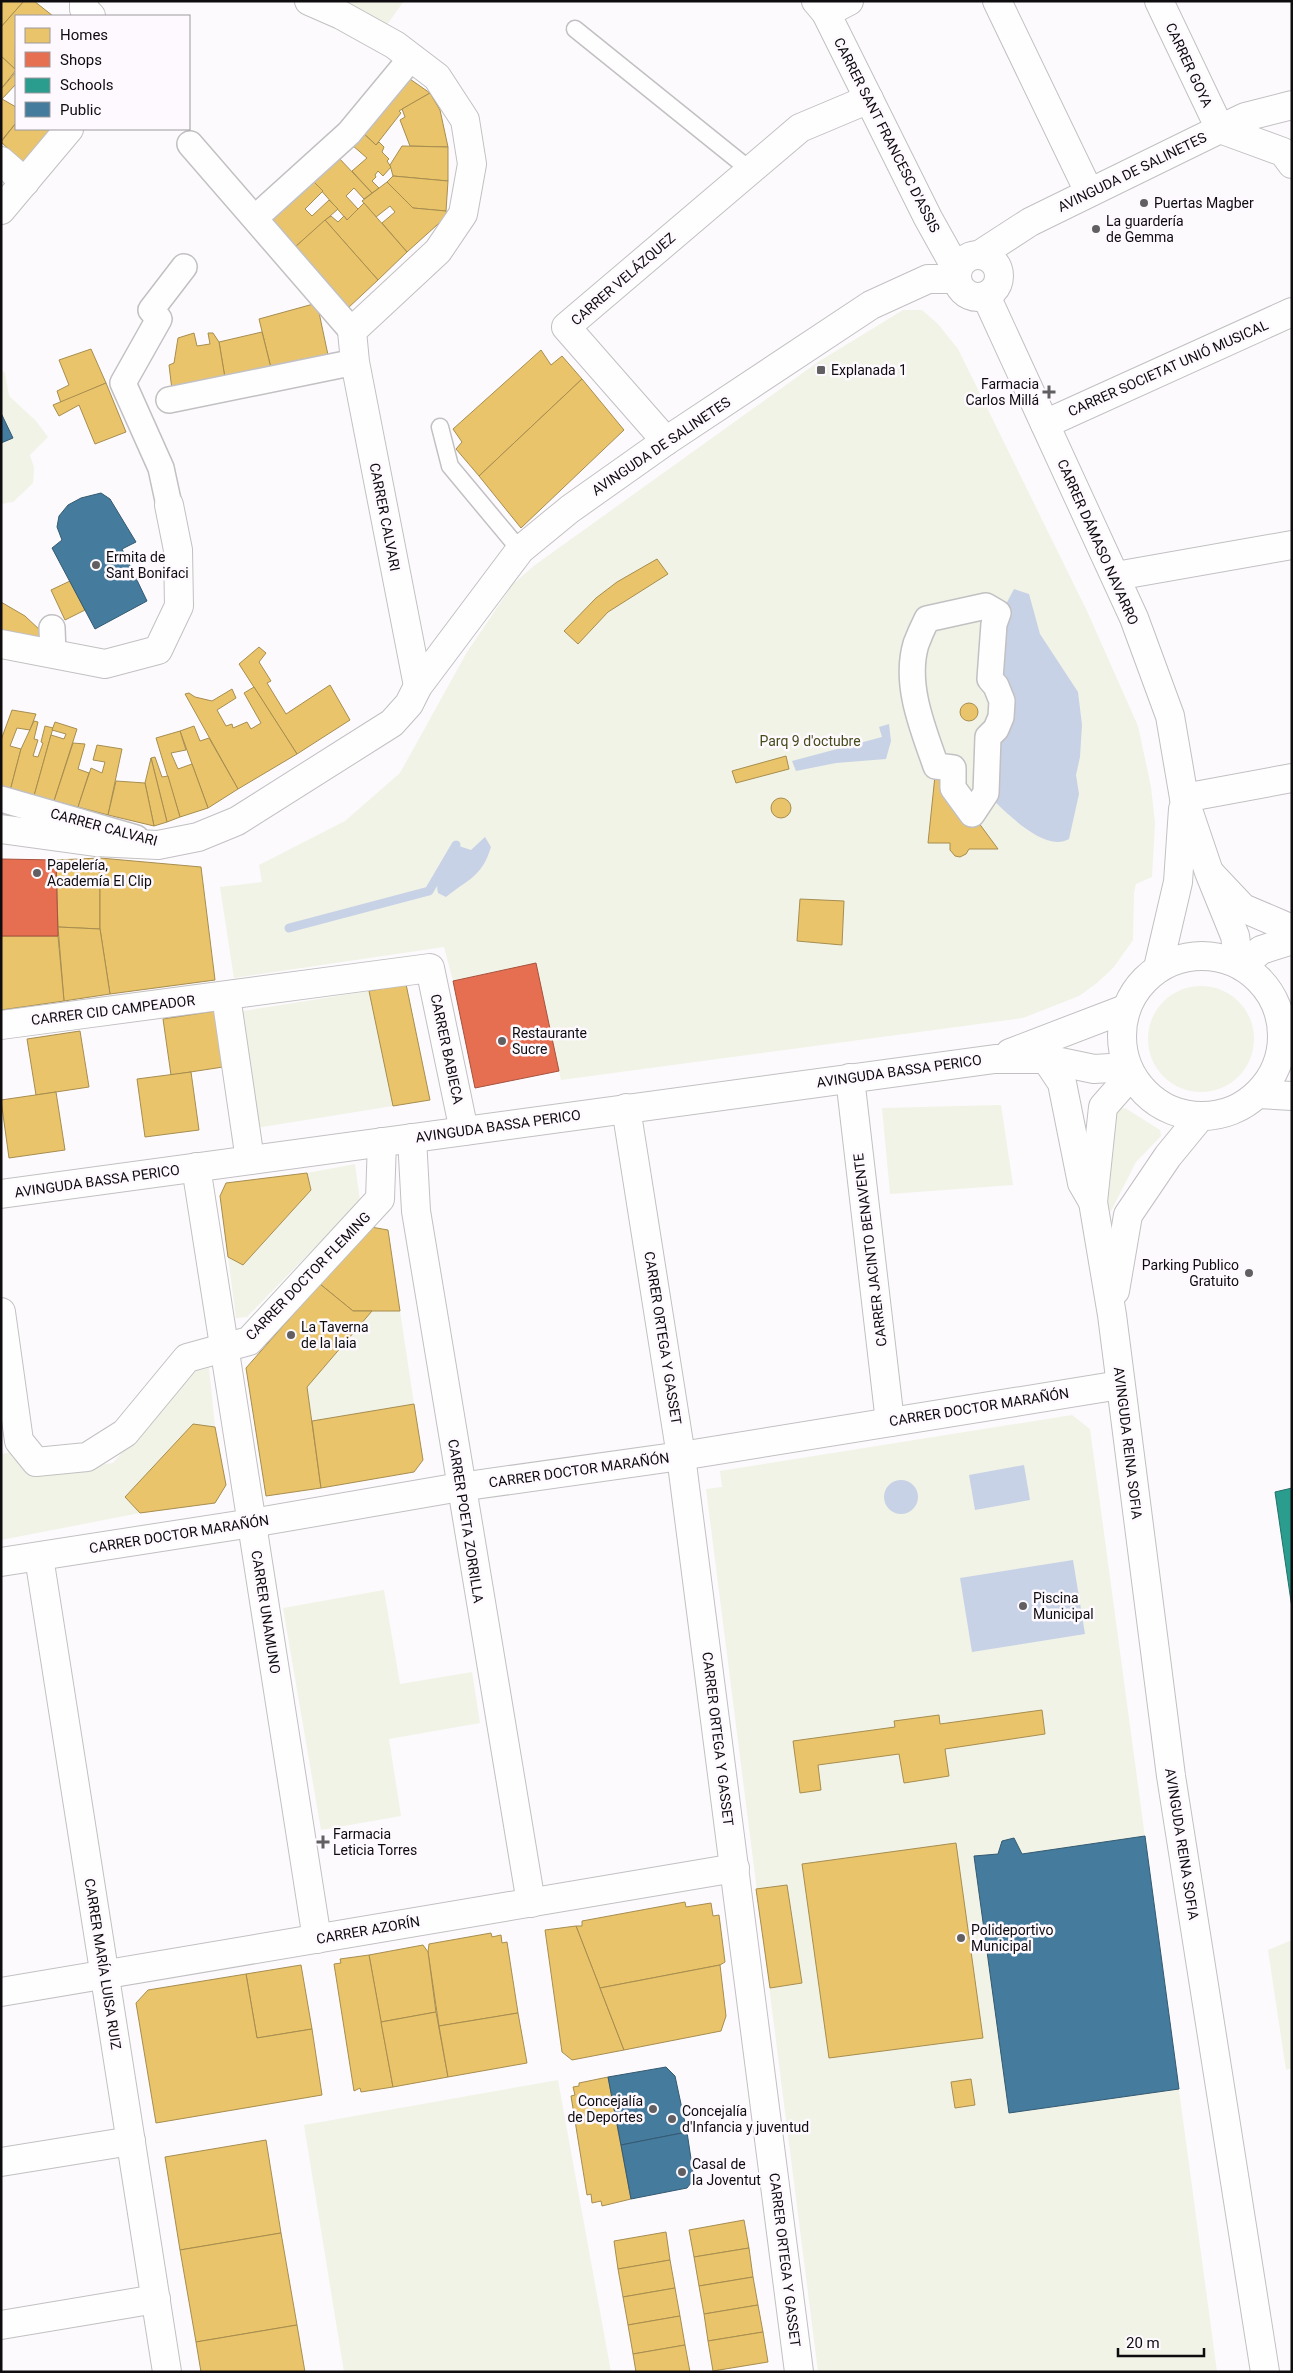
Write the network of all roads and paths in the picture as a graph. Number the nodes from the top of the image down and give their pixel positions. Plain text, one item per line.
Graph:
1 (84, 1) edge
2 (309, 1) edge
3 (997, 1) edge
4 (1159, 1) edge
5 (830, 5) edge
6 (90, 15) edge
7 (574, 29) dead end
8 (412, 57) junction
9 (868, 99) junction
10 (1292, 104) edge
11 (1220, 129) junction
12 (68, 130) edge
13 (190, 144) dead end
14 (1289, 157) edge
15 (1, 161) edge
16 (750, 170) junction
17 (25, 182) junction
18 (1089, 192) junction
19 (1, 210) edge
20 (255, 218) junction
21 (184, 267) dead end
22 (964, 268) junction
23 (986, 296) junction
24 (1292, 312) edge
25 (352, 331) junction
26 (355, 362) junction
27 (169, 400) dead end
28 (1045, 424) junction
29 (440, 427) dead end
30 (666, 441) junction
31 (170, 505) joint
32 (1292, 545) edge
33 (520, 550) junction
34 (1116, 576) junction
35 (1, 644) edge
36 (418, 686) junction
37 (1292, 778) edge
38 (1184, 798) junction
39 (1, 799) edge
40 (972, 814) joint
41 (1, 829) edge
42 (158, 845) junction
43 (1209, 872) junction
44 (1292, 929) edge
45 (1292, 940) edge
46 (1241, 965) junction
47 (430, 968) joint
48 (1158, 968) junction
49 (226, 996) junction
50 (1126, 1009) junction
51 (1, 1025) edge
52 (995, 1058) junction
53 (1046, 1059) junction
54 (1129, 1071) junction
55 (850, 1078) junction
56 (1258, 1094) junction
57 (1292, 1096) edge
58 (626, 1108) junction
59 (1200, 1117) junction
60 (464, 1131) junction
61 (412, 1138) junction
62 (382, 1142) junction
63 (250, 1160) junction
64 (196, 1167) junction
65 (1, 1194) edge
66 (380, 1199) junction
67 (1093, 1202) junction
68 (416, 1211) junction
69 (1, 1312) edge
70 (1112, 1315) junction
71 (225, 1349) junction
72 (1120, 1385) junction
73 (890, 1422) junction
74 (681, 1456) junction
75 (460, 1486) junction
76 (252, 1523) junction
77 (39, 1557) junction
78 (1, 1562) edge
79 (735, 1868) junction
80 (531, 1903) junction
81 (317, 1939) junction
82 (104, 1975) junction
83 (1, 1992) edge
84 (131, 2141) junction
85 (1, 2162) edge
86 (156, 2299) junction
87 (1, 2325) edge
88 (167, 2372) edge
89 (800, 2372) edge
90 (1264, 2372) edge

1 - 6 street
2 - 8 street
3 - 18 street
4 - 11 street, CARRER GOYA
5 - 9 street, CARRER SANT FRANCESC D'ASSIS
7 - 16 lane
8 - 20 street
8 - 25 street
9 - 16 street, CARRER VELÁZQUEZ
9 - 22 street, CARRER SANT FRANCESC D'ASSIS
10 - 11 street, AVINGUDA DE SALINETES
11 - 14 street
11 - 18 street, AVINGUDA DE SALINETES
12 - 17 street
13 - 20 street
15 - 17 street
16 - 30 street, CARRER VELÁZQUEZ
17 - 19 street
18 - 22 street, AVINGUDA DE SALINETES
20 - 25 street
21 - 31 street
22 - 23 street
22 - 23 street
22 - 30 street, AVINGUDA DE SALINETES
23 - 28 street, CARRER DÁMASO NAVARRO
24 - 28 street, CARRER SOCIETAT UNIÓ MUSICAL
25 - 26 street, CARRER CALVARI
26 - 27 street
26 - 36 street, CARRER CALVARI
28 - 34 street, CARRER DÁMASO NAVARRO
29 - 33 lane
30 - 33 street, AVINGUDA DE SALINETES
31 - 35 street
32 - 34 street
33 - 36 street, AVINGUDA DE SALINETES
34 - 38 street, CARRER DÁMASO NAVARRO
36 - 42 street, CARRER CALVARI
37 - 38 street
38 - 43 street, CARRER DÁMASO NAVARRO
38 - 48 street, CARRER DÁMASO NAVARRO
39 - 42 street, CARRER CALVARI
40 - 40 street
41 - 42 street
43 - 44 street
43 - 46 street, CARRER DÁMASO NAVARRO
45 - 46 street
46 - 48 street
46 - 56 street
47 - 49 street, CARRER CID CAMPEADOR
47 - 60 street, CARRER BABIECA
48 - 50 street
49 - 51 street, CARRER CID CAMPEADOR
49 - 63 street
50 - 52 street, AVINGUDA BASSA PERICO
50 - 54 street
52 - 53 street, AVINGUDA BASSA PERICO
52 - 55 street, AVINGUDA BASSA PERICO
53 - 54 street, AVINGUDA BASSA PERICO
53 - 67 street, AVINGUDA REINA SOFIA
54 - 59 street
54 - 67 street, AVINGUDA REINA SOFIA
55 - 58 street, AVINGUDA BASSA PERICO
55 - 73 street, CARRER JACINTO BENAVENTE
56 - 57 street
56 - 59 street
58 - 60 street, AVINGUDA BASSA PERICO
58 - 74 street, CARRER ORTEGA Y GASSET
59 - 70 street, AVINGUDA REINA SOFIA
60 - 61 street, AVINGUDA BASSA PERICO
61 - 62 street, AVINGUDA BASSA PERICO
61 - 68 street, CARRER POETA ZORRILLA
62 - 63 street, AVINGUDA BASSA PERICO
62 - 66 street, CARRER DOCTOR FLEMING
63 - 64 street, AVINGUDA BASSA PERICO
64 - 65 street, AVINGUDA BASSA PERICO
64 - 71 street, CARRER UNAMUNO
66 - 68 street
66 - 71 street, CARRER DOCTOR FLEMING
67 - 70 street, AVINGUDA REINA SOFIA
68 - 75 street, CARRER POETA ZORRILLA
69 - 71 street, CARRER DOCTOR FLEMING
70 - 72 street, AVINGUDA REINA SOFIA
71 - 76 street, CARRER UNAMUNO
72 - 73 street, CARRER DOCTOR MARAÑÓN
72 - 90 street, AVINGUDA REINA SOFIA
73 - 74 street, CARRER DOCTOR MARAÑÓN
74 - 75 street, CARRER DOCTOR MARAÑÓN
74 - 79 street, CARRER ORTEGA Y GASSET
75 - 76 street, CARRER DOCTOR MARAÑÓN
75 - 80 street, CARRER POETA ZORRILLA
76 - 77 street, CARRER DOCTOR MARAÑÓN
76 - 81 street, CARRER UNAMUNO
77 - 78 street, CARRER DOCTOR MARAÑÓN
77 - 82 street, CARRER MARÍA LUISA RUIZ
79 - 80 street, CARRER AZORÍN
79 - 89 street, CARRER ORTEGA Y GASSET
80 - 81 street, CARRER AZORÍN
81 - 82 street, CARRER AZORÍN
82 - 83 street, CARRER AZORÍN
82 - 84 street, CARRER MARÍA LUISA RUIZ
84 - 85 street
84 - 86 street, CARRER MARÍA LUISA RUIZ
86 - 87 street
86 - 88 street, CARRER MARÍA LUISA RUIZ

